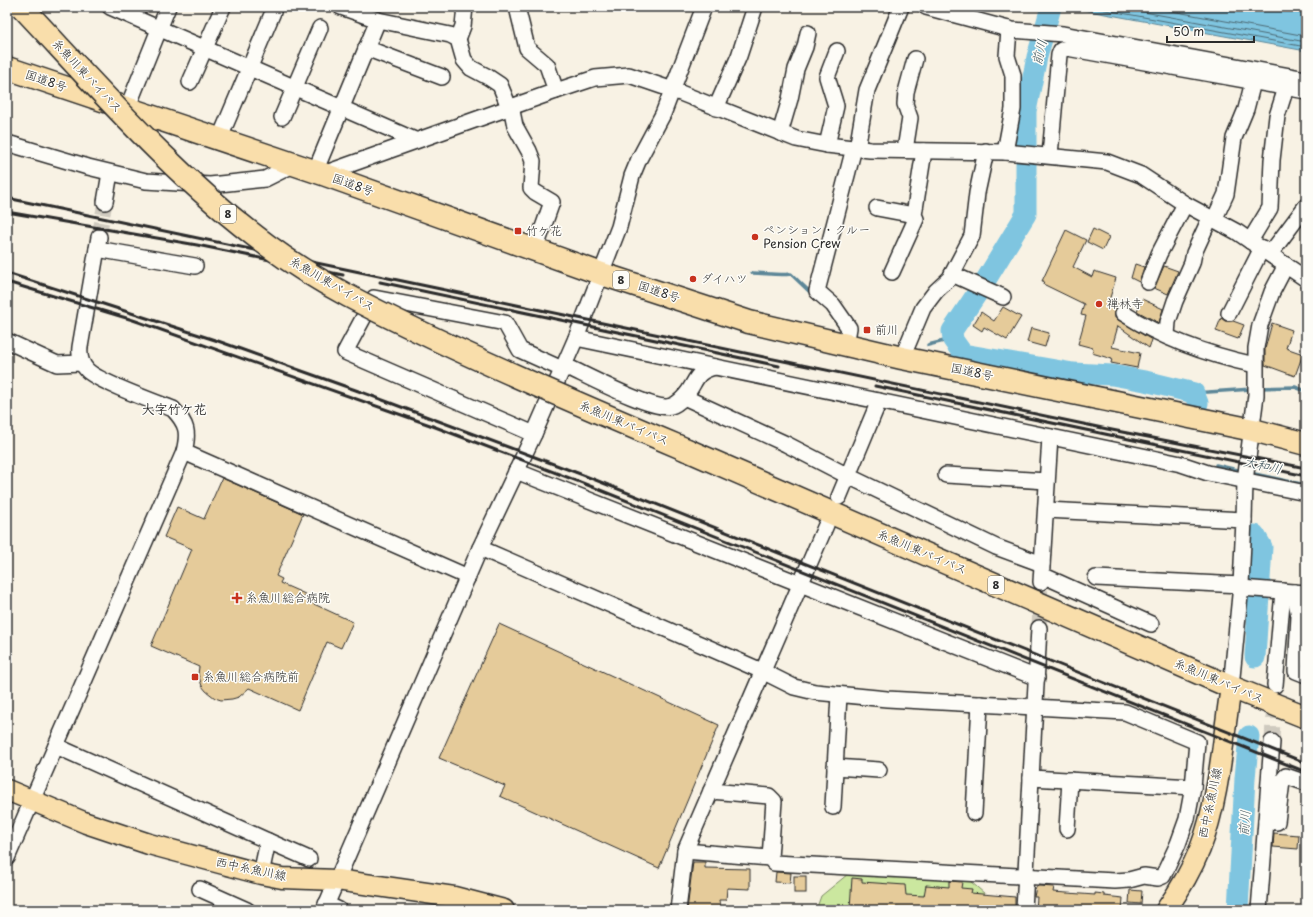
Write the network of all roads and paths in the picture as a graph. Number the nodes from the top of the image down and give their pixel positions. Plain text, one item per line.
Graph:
1 (22, 7) edge
2 (110, 7) edge
3 (168, 7) edge
4 (223, 7) edge
5 (341, 7) edge
6 (465, 7) edge
7 (518, 7) edge
8 (704, 7) edge
9 (755, 7) edge
10 (901, 7) edge
11 (926, 7) edge
12 (273, 12) dead end
13 (378, 20) junction
14 (158, 28) junction
15 (320, 28) dead end
16 (1011, 29) junction
17 (808, 33) dead end
18 (458, 38) junction
19 (205, 48) junction
20 (366, 48) junction
21 (837, 51) dead end
22 (915, 59) dead end
23 (249, 67) junction
24 (7, 68) edge
25 (442, 77) dead end
26 (1306, 79) edge
27 (190, 82) dead end
28 (1253, 82) junction
29 (295, 87) junction
30 (1286, 88) junction
31 (673, 90) junction
32 (556, 91) junction
33 (1306, 91) edge
34 (341, 107) junction
35 (510, 107) junction
36 (716, 108) junction
37 (127, 109) junction
38 (282, 117) dead end
39 (780, 133) junction
40 (218, 140) junction
41 (415, 140) junction
42 (7, 143) edge
43 (827, 145) junction
44 (855, 149) junction
45 (905, 150) junction
46 (924, 150) junction
47 (986, 151) junction
48 (1010, 152) junction
49 (1046, 155) junction
50 (293, 165) junction
51 (110, 173) junction
52 (319, 173) junction
53 (105, 202) tunnel mouth
54 (1185, 204) junction
55 (1306, 206) edge
56 (877, 208) dead end
57 (914, 215) junction
58 (1212, 219) junction
59 (1261, 248) junction
60 (535, 250) junction
61 (1286, 265) junction
62 (195, 266) dead end
63 (892, 272) dead end
64 (602, 274) junction
65 (952, 274) junction
66 (1306, 279) edge
67 (1148, 282) dead end
68 (1003, 297) dead end
69 (1123, 313) dead end
70 (1229, 313) dead end
71 (1167, 335) junction
72 (576, 338) junction
73 (7, 341) edge
74 (846, 346) junction
75 (902, 358) junction
76 (82, 363) junction
77 (1255, 365) junction
78 (715, 367) junction
79 (562, 369) junction
80 (684, 397) junction
81 (880, 401) junction
82 (1253, 430) junction
83 (534, 434) junction
84 (1050, 437) junction
85 (1306, 444) edge
86 (184, 452) junction
87 (516, 471) junction
88 (946, 475) dead end
89 (848, 476) junction
90 (1047, 481) junction
91 (1245, 481) junction
92 (1306, 493) edge
93 (839, 498) dead end
94 (1046, 510) junction
95 (1244, 520) junction
96 (826, 525) dead end
97 (480, 548) junction
98 (1042, 574) junction
99 (468, 577) junction
100 (1096, 578) dead end
101 (801, 583) junction
102 (1241, 586) junction
103 (1294, 592) edge
104 (1151, 624) dead end
105 (1039, 628) tunnel mouth
106 (762, 672) junction
107 (1306, 675) edge
108 (1037, 678) junction
109 (1275, 685) tunnel mouth
110 (1231, 687) junction
111 (839, 695) junction
112 (980, 704) junction
113 (1035, 708) junction
114 (1306, 717) edge
115 (1272, 742) tunnel mouth
116 (56, 746) junction
117 (835, 767) junction
118 (879, 770) dead end
119 (1031, 778) junction
120 (1070, 780) junction
121 (1306, 783) edge
122 (1193, 787) junction
123 (7, 790) edge
124 (711, 791) junction
125 (32, 801) junction
126 (833, 807) dead end
127 (974, 813) dead end
128 (1266, 821) junction
129 (1067, 829) dead end
130 (268, 841) junction
131 (685, 851) junction
132 (7, 858) edge
133 (770, 858) junction
134 (309, 859) dead end
135 (261, 874) junction
136 (1025, 875) junction
137 (337, 880) junction
138 (200, 890) dead end
139 (217, 904) edge
140 (330, 908) edge
141 (247, 910) edge
142 (504, 910) edge
143 (678, 910) edge
144 (1024, 910) edge
145 (1166, 910) edge
146 (1259, 910) edge

1 - 110 highway, 糸魚川東バイパス / 8, bridge
2 - 14 street
3 - 14 street
4 - 19 street
5 - 13 street
6 - 18 street
7 - 32 street
8 - 31 street
9 - 36 street
10 - 44 street
11 - 16 street
12 - 23 street
13 - 18 street
13 - 20 street
14 - 19 street
14 - 37 street
15 - 29 street
16 - 26 street
16 - 48 street
17 - 39 street
18 - 35 street
19 - 23 street
19 - 27 street
20 - 25 street
20 - 34 street
21 - 43 street
22 - 45 street
23 - 29 street
23 - 40 street
24 - 37 highway, 国道8号 / 8
28 - 30 street
28 - 49 street
28 - 58 street
29 - 34 street
29 - 38 street
30 - 33 street
30 - 59 street
31 - 32 street
31 - 36 street
31 - 64 street
32 - 35 street
34 - 41 street
34 - 52 street
35 - 41 street
35 - 60 street
36 - 39 street
37 - 40 highway, 国道8号 / 8
39 - 43 street
40 - 50 highway, 国道8号 / 8
41 - 52 street
42 - 51 street
43 - 44 street
44 - 45 street
44 - 74 street
45 - 46 street
46 - 47 street
46 - 57 street
47 - 48 street
47 - 65 street
48 - 49 street
49 - 54 street
50 - 51 street
50 - 52 highway, 国道8号 / 8
51 - 53 street
52 - 60 highway, 国道8号 / 8
54 - 58 street
54 - 67 street
55 - 59 street
56 - 57 street
57 - 63 street
58 - 59 street
58 - 71 street
59 - 61 street
59 - 70 street
60 - 64 highway, 国道8号 / 8
61 - 66 street
61 - 77 street
62 - 76 street
64 - 72 street
64 - 74 highway, 国道8号 / 8
65 - 68 street
65 - 75 street
69 - 71 street
71 - 77 street
72 - 78 street
72 - 79 street
73 - 76 street
74 - 75 highway, 国道8号 / 8
75 - 82 highway, 国道8号 / 8
76 - 86 street
77 - 82 street
78 - 80 street
78 - 81 street
79 - 80 street
79 - 83 street
79 - 83 street
80 - 89 street
81 - 84 street
81 - 89 street
82 - 85 highway, 国道8号 / 8
82 - 91 street
83 - 87 street
84 - 90 street
84 - 91 street
86 - 99 street
86 - 116 street
87 - 97 street
87 - 101 street
88 - 90 street
89 - 93 street
89 - 98 street
90 - 94 street
91 - 92 street
91 - 95 street
94 - 95 street
94 - 98 street
95 - 102 street
96 - 101 street
97 - 99 street
97 - 106 street
98 - 104 street
99 - 137 street
100 - 102 street
101 - 106 street
101 - 108 street
102 - 103 street
102 - 110 street
103 - 107 street
103 - 109 street
105 - 108 street
106 - 111 street
106 - 124 street
108 - 113 street
110 - 114 highway, 糸魚川東バイパス / 8
110 - 145 main road, 西中糸魚川線
111 - 112 street
111 - 117 street
112 - 113 street
112 - 127 street
113 - 119 street
113 - 122 street
115 - 128 street
116 - 125 street
116 - 130 street
117 - 118 street
117 - 126 street
119 - 120 street
119 - 136 street
120 - 122 street
120 - 129 street
121 - 128 street
122 - 136 street
123 - 125 main road, 西中糸魚川線
124 - 131 street
124 - 133 street
125 - 132 street
125 - 135 main road, 西中糸魚川線
128 - 146 street
130 - 134 street
130 - 135 street
131 - 133 street
131 - 143 street
133 - 136 street
135 - 137 main road, 西中糸魚川線
136 - 144 street
137 - 140 street
137 - 142 main road, 西中糸魚川線
138 - 139 street
139 - 141 street

